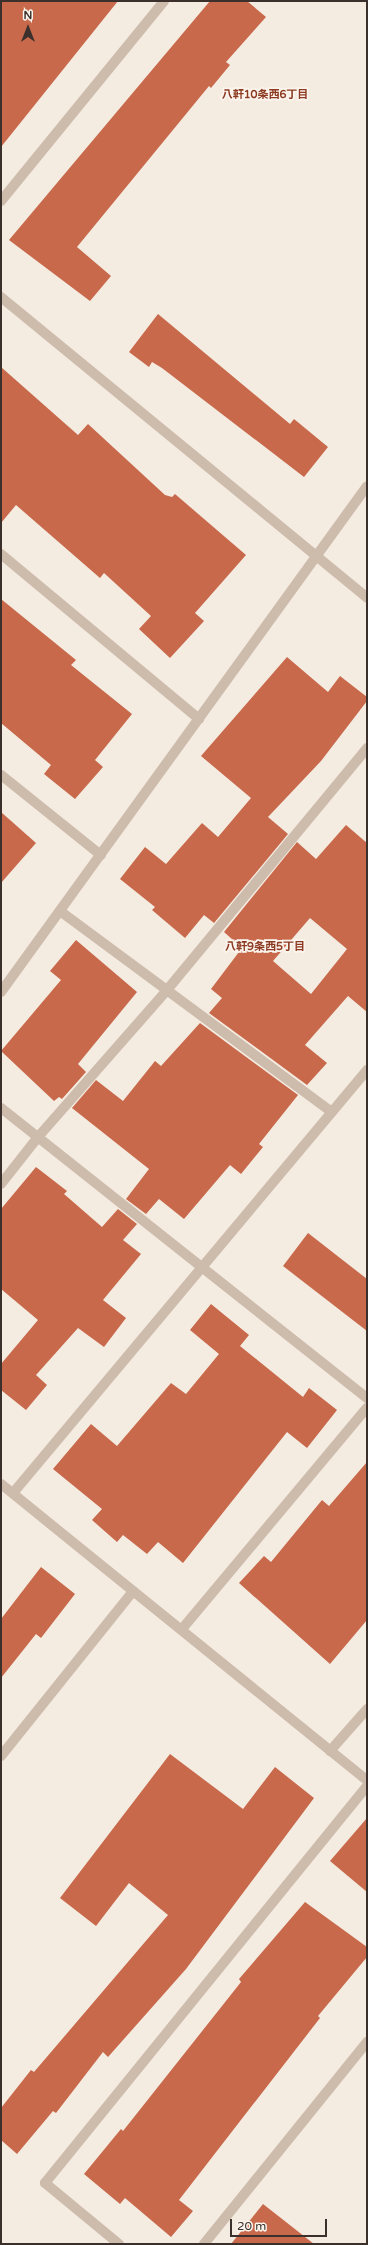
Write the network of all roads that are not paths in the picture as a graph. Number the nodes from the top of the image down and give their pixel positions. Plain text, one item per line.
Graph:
1 (164, 1) edge
2 (1, 201) edge
3 (1, 297) edge
4 (367, 486) edge
5 (1, 554) edge
6 (315, 557) junction
7 (367, 598) edge
8 (199, 719) junction
9 (367, 748) edge
10 (1, 776) edge
11 (101, 855) junction
12 (60, 911) junction
13 (167, 990) junction
14 (1, 992) edge
15 (367, 1070) edge
16 (1, 1108) edge
17 (332, 1112) junction
18 (38, 1138) junction
19 (1, 1184) edge
20 (202, 1268) junction
21 (367, 1398) edge
22 (367, 1408) edge
23 (1, 1484) edge
24 (13, 1493) junction
25 (133, 1591) junction
26 (182, 1629) junction
27 (367, 1709) edge
28 (330, 1751) junction
29 (1, 1756) edge
30 (367, 1780) edge
31 (367, 1786) edge
32 (367, 2042) edge
33 (119, 2244) edge
34 (204, 2244) edge

1 - 2 street
3 - 6 street
4 - 6 street
5 - 8 street
6 - 7 street
6 - 8 street
8 - 11 street
9 - 13 street
10 - 11 street
11 - 12 street
12 - 13 street
12 - 14 street
13 - 17 street
13 - 18 street
15 - 17 street
16 - 18 street
17 - 20 street
18 - 19 street
18 - 20 street
20 - 21 street
20 - 24 street
22 - 26 street
23 - 24 street
24 - 25 street
25 - 26 street
25 - 29 street
26 - 28 street
27 - 28 street
28 - 30 street
31 - 33 street
32 - 34 street

